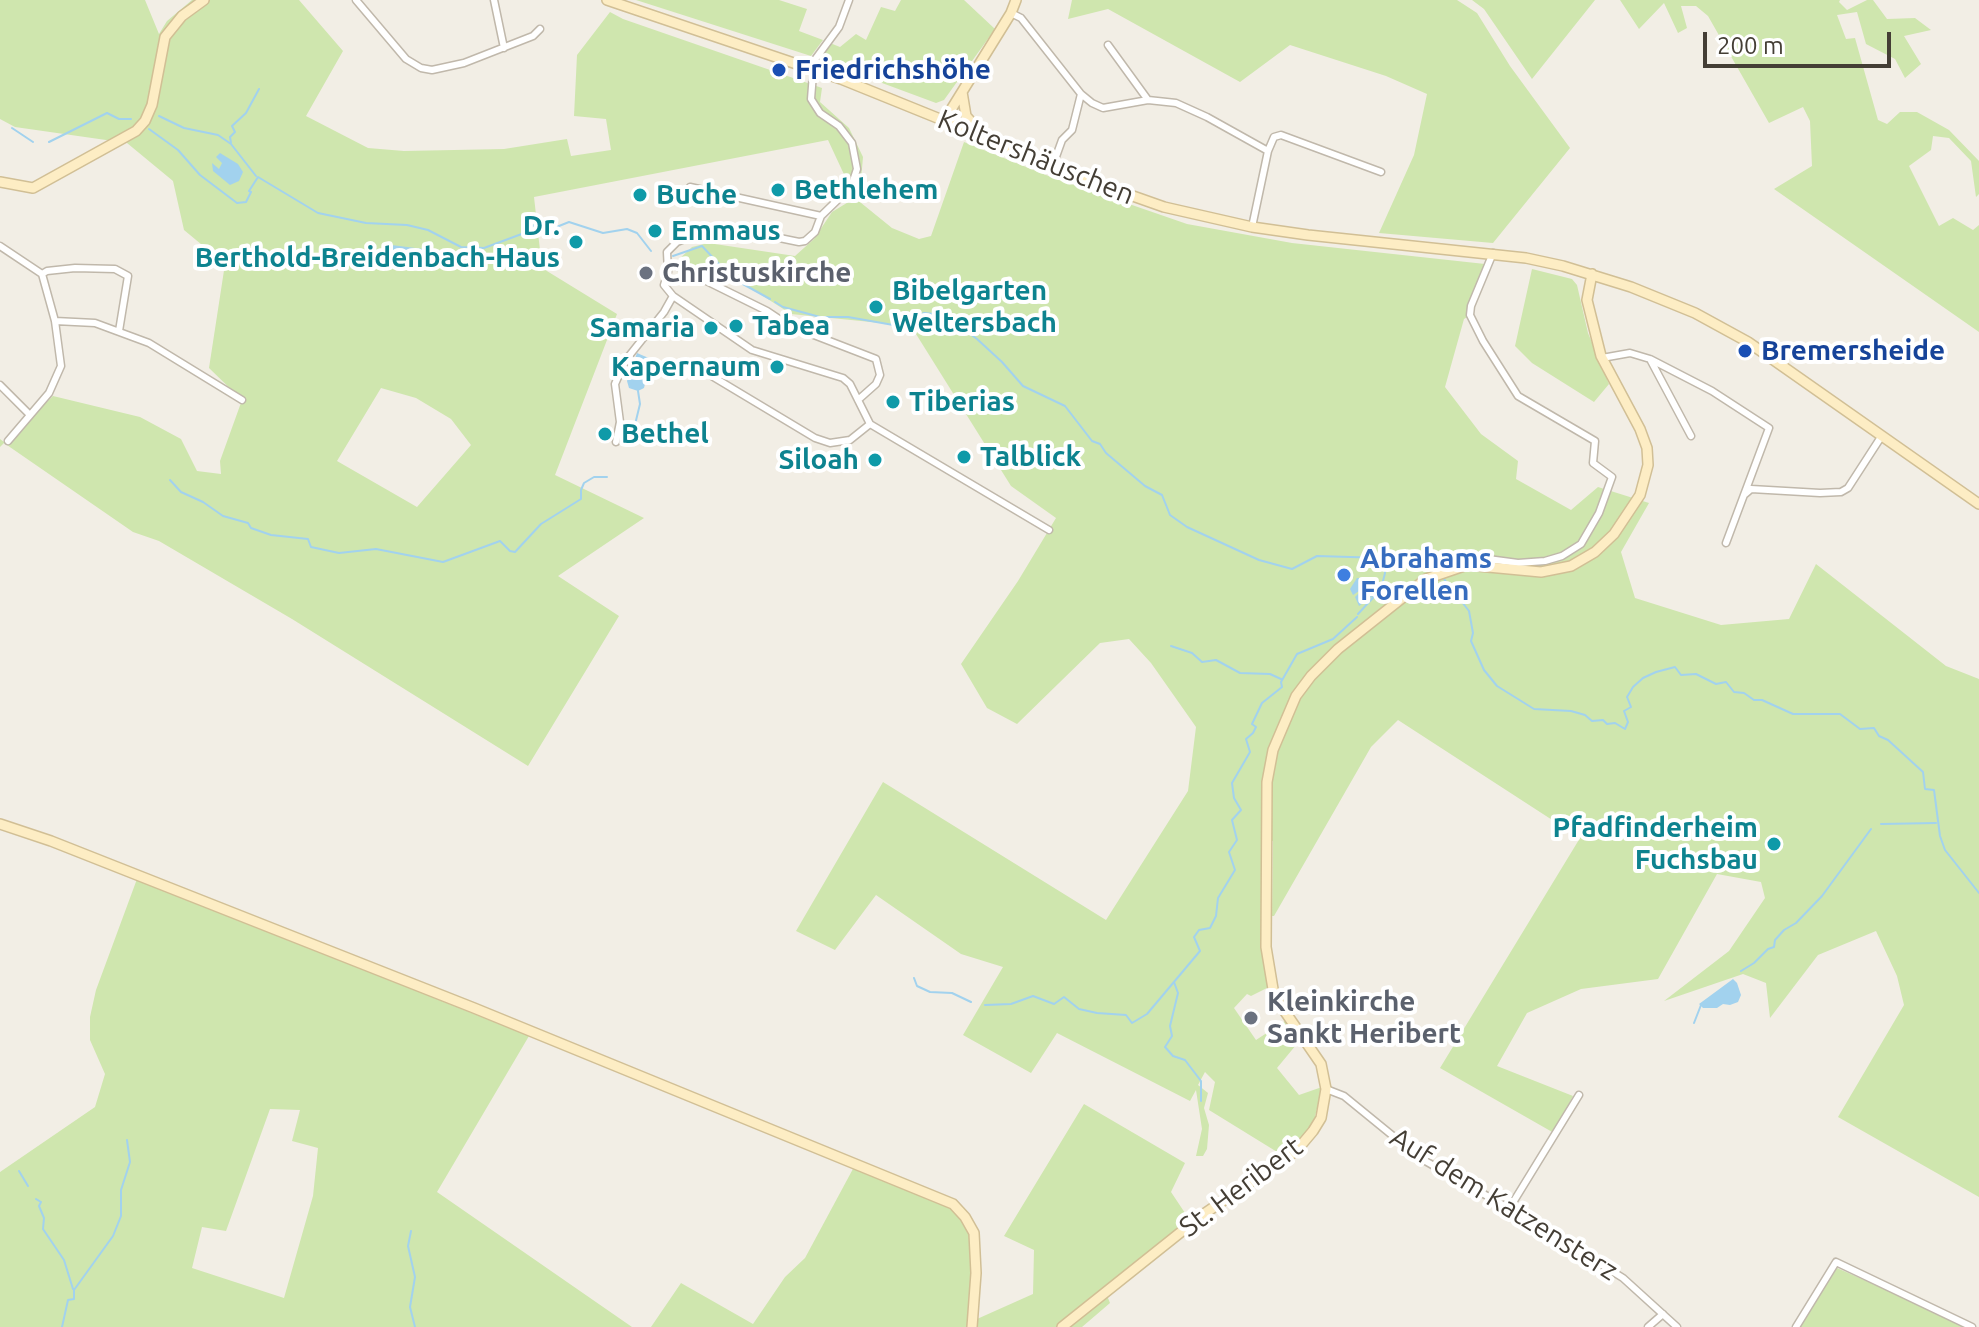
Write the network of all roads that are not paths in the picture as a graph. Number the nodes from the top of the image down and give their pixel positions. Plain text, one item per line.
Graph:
1 (204, 0) edge
2 (356, 0) edge
3 (494, 0) edge
4 (607, 0) edge
5 (849, 0) edge
6 (1016, 0) edge
7 (1011, 13) junction
8 (540, 29) dead end
9 (1108, 45) dead end
10 (504, 48) junction
11 (819, 71) junction
12 (962, 92) junction
13 (1081, 94) junction
14 (1148, 100) junction
15 (944, 121) junction
16 (983, 136) junction
17 (1268, 151) junction
18 (1053, 165) junction
19 (1381, 172) dead end
20 (0, 182) edge
21 (690, 187) dead end
22 (821, 216) junction
23 (1252, 227) junction
24 (0, 246) edge
25 (1493, 253) junction
26 (668, 262) junction
27 (42, 274) junction
28 (1592, 274) junction
29 (673, 296) junction
30 (55, 321) junction
31 (119, 331) junction
32 (1602, 358) junction
33 (1650, 359) junction
34 (689, 365) dead end
35 (0, 385) edge
36 (242, 400) dead end
37 (858, 400) junction
38 (30, 415) junction
39 (870, 424) junction
40 (1691, 436) dead end
41 (1881, 437) junction
42 (8, 441) dead end
43 (616, 442) dead end
44 (1743, 497) junction
45 (1979, 504) edge
46 (1049, 530) dead end
47 (1726, 543) dead end
48 (1486, 565) junction
49 (0, 824) edge
50 (1326, 1089) junction
51 (1579, 1095) dead end
52 (1509, 1209) junction
53 (1663, 1314) junction
54 (972, 1327) edge
55 (1062, 1327) edge
56 (1648, 1327) edge
57 (1677, 1327) edge
58 (1796, 1327) edge
59 (1972, 1327) edge

1 - 20 street
2 - 10 street
3 - 10 street
4 - 11 street, Koltershäuschen
5 - 11 street
6 - 7 street
7 - 12 street
7 - 13 street
8 - 10 street
9 - 14 street
11 - 15 street, Koltershäuschen
11 - 22 street
12 - 15 street
12 - 16 street
13 - 14 street
13 - 18 street
14 - 17 street
15 - 16 street, Koltershäuschen
16 - 18 street, Koltershäuschen
17 - 19 street
17 - 23 street
18 - 23 street, Koltershäuschen
21 - 22 street
22 - 26 street
23 - 25 street, Koltershäuschen
24 - 27 street
25 - 28 street, Koltershäuschen
25 - 48 street
26 - 29 street
26 - 37 street
27 - 30 street
27 - 31 street
28 - 32 street
28 - 41 street, Koltershäuschen
29 - 37 street
29 - 43 street
30 - 31 street
30 - 38 street
31 - 36 street
32 - 33 street
32 - 48 street
33 - 40 street
33 - 44 street
34 - 39 street
35 - 38 street
37 - 39 street
38 - 42 street
39 - 46 street
41 - 44 street
41 - 45 street, Koltershäuschen
44 - 47 street
48 - 50 street
49 - 54 street
50 - 52 street, Auf dem Katzensterz
50 - 55 street, St. Heribert
51 - 52 street
52 - 53 street, Auf dem Katzensterz
53 - 56 street
53 - 57 street, Auf dem Katzensterz
58 - 59 street

